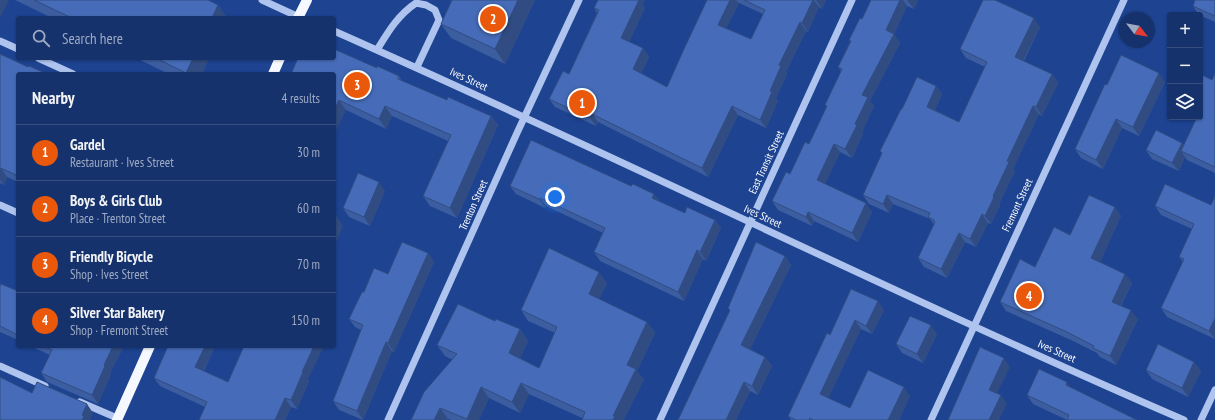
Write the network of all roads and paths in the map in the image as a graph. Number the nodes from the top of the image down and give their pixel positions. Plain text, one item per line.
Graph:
1 (262, 0) edge
2 (307, 0) edge
3 (580, 0) edge
4 (852, 0) edge
5 (1124, 0) edge
6 (296, 16) edge
7 (301, 16) edge
8 (336, 32) edge
9 (0, 41) edge
10 (16, 48) edge
11 (377, 50) junction
12 (42, 60) edge
13 (279, 60) edge
14 (416, 67) junction
15 (69, 72) edge
16 (274, 72) edge
17 (525, 118) junction
18 (0, 204) edge
19 (16, 212) edge
20 (750, 222) junction
21 (974, 326) junction
22 (149, 348) edge
23 (0, 366) edge
24 (49, 388) edge
25 (1215, 390) edge
26 (70, 397) edge
27 (117, 419) edge
28 (388, 420) edge
29 (660, 420) edge
30 (931, 420) edge
31 (1184, 420) edge
32 (1201, 420) edge

1 - 6 street
2 - 7 main road
3 - 17 street, Trenton Street
4 - 20 street, East Transit Street
5 - 21 street, Fremont Street
8 - 11 street, Ives Street
9 - 10 street
11 - 14 street, Ives Street
11 - 14 street
12 - 15 street
13 - 16 main road
14 - 17 street, Ives Street
17 - 20 street, Ives Street
17 - 28 street, Trenton Street
18 - 19 street
20 - 21 street, Ives Street
20 - 29 street, East Transit Street
21 - 30 street, Fremont Street
21 - 31 street, Ives Street
22 - 27 main road
23 - 24 street
25 - 32 street
26 - 27 street

